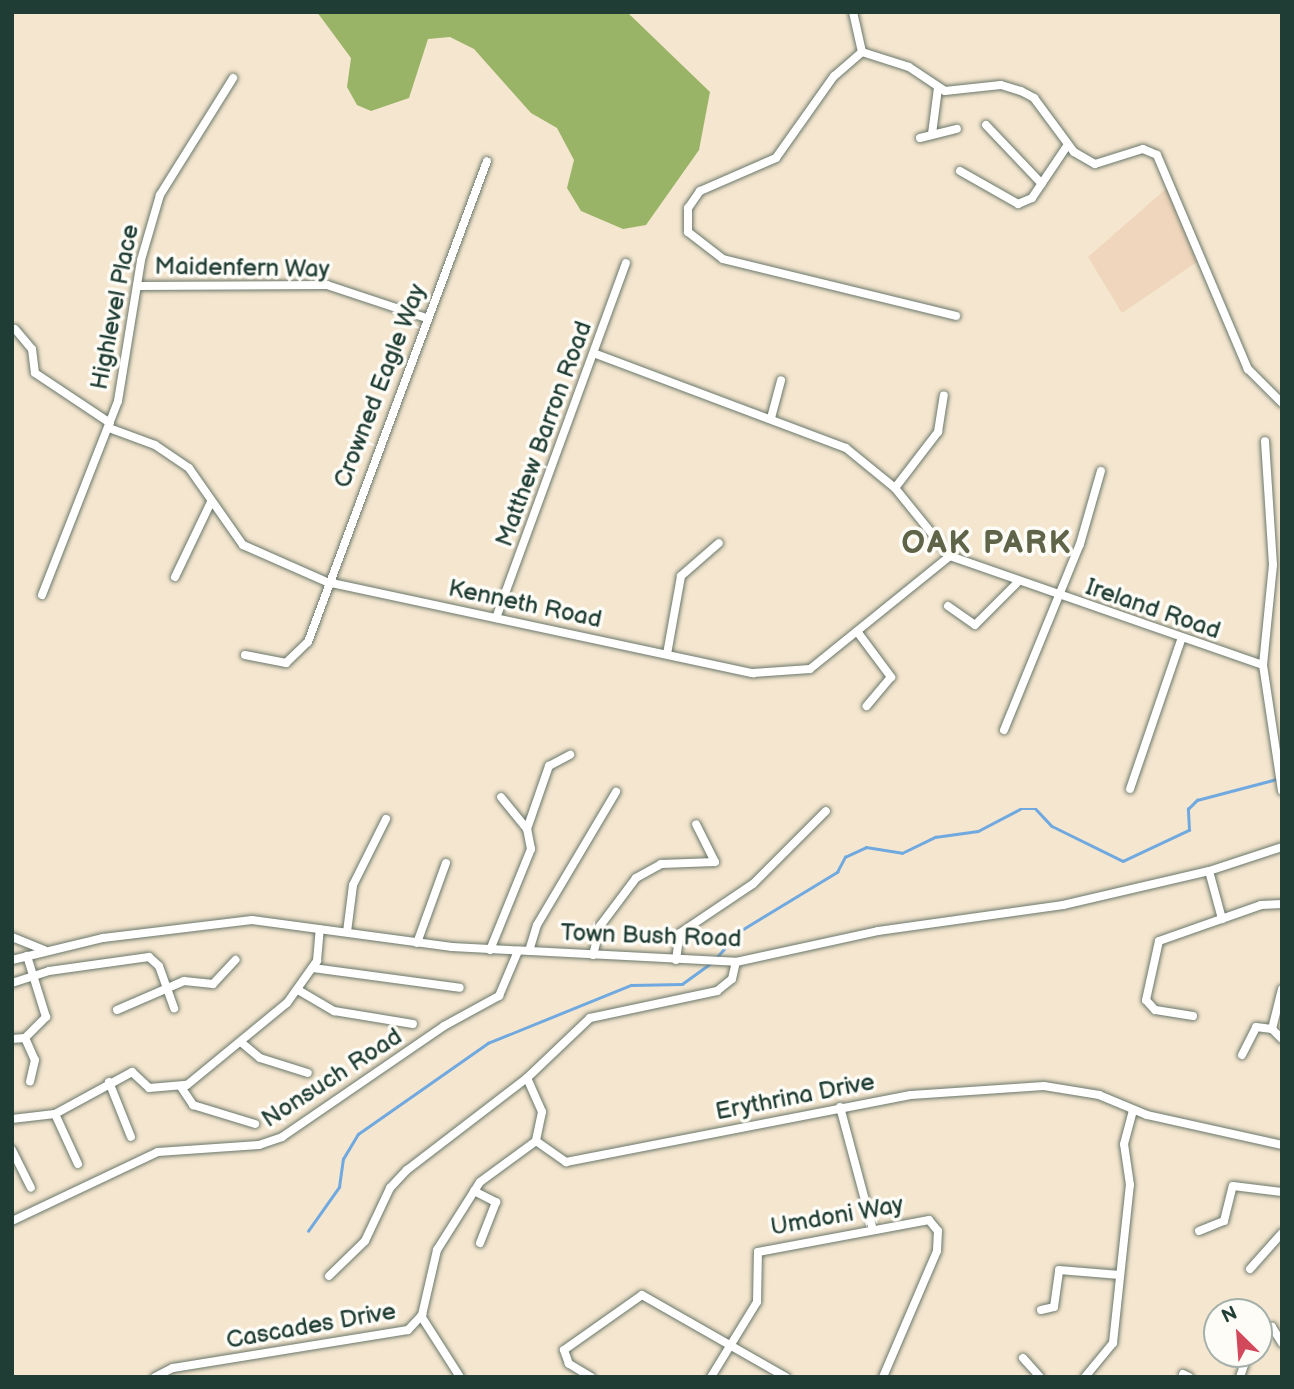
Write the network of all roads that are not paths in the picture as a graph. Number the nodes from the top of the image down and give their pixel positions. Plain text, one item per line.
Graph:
1 (853, 12) edge
2 (863, 52) junction
3 (233, 78) dead end
4 (938, 88) junction
5 (986, 125) dead end
6 (957, 130) dead end
7 (932, 134) junction
8 (920, 138) dead end
9 (1067, 146) junction
10 (487, 161) dead end
11 (960, 171) dead end
12 (1042, 184) junction
13 (626, 263) dead end
14 (137, 286) junction
15 (956, 316) dead end
16 (426, 318) junction
17 (15, 329) dead end
18 (596, 354) junction
19 (781, 380) dead end
20 (944, 395) dead end
21 (1282, 403) edge
22 (771, 418) junction
23 (109, 426) junction
24 (1265, 441) dead end
25 (1101, 471) dead end
26 (895, 488) junction
27 (211, 502) junction
28 (719, 543) dead end
29 (950, 556) junction
30 (175, 576) dead end
31 (327, 582) junction
32 (1017, 583) junction
33 (42, 595) dead end
34 (1060, 597) junction
35 (1272, 604) junction
36 (1282, 604) edge
37 (948, 606) dead end
38 (496, 618) junction
39 (859, 634) junction
40 (1181, 640) junction
41 (667, 654) junction
42 (245, 655) dead end
43 (1263, 665) junction
44 (867, 706) dead end
45 (1004, 730) dead end
46 (570, 755) dead end
47 (1130, 789) dead end
48 (1282, 791) edge
49 (616, 792) dead end
50 (501, 797) dead end
51 (826, 811) dead end
52 (386, 819) dead end
53 (696, 824) dead end
54 (527, 830) junction
55 (1282, 847) edge
56 (446, 863) dead end
57 (1209, 872) junction
58 (1282, 904) edge
59 (1222, 919) junction
60 (320, 929) junction
61 (347, 932) junction
62 (12, 937) edge
63 (417, 943) junction
64 (45, 950) junction
65 (490, 950) junction
66 (518, 951) junction
67 (529, 951) junction
68 (593, 955) junction
69 (27, 956) junction
70 (12, 960) edge
71 (235, 960) dead end
72 (676, 960) junction
73 (736, 962) junction
74 (313, 968) junction
75 (33, 975) junction
76 (12, 983) edge
77 (460, 988) dead end
78 (1282, 989) edge
79 (165, 990) junction
80 (298, 990) junction
81 (174, 1008) dead end
82 (117, 1010) dead end
83 (1193, 1016) dead end
84 (413, 1024) dead end
85 (1272, 1028) junction
86 (25, 1038) junction
87 (12, 1039) edge
88 (1282, 1039) edge
89 (242, 1043) junction
90 (1242, 1055) dead end
91 (308, 1073) dead end
92 (527, 1078) junction
93 (30, 1081) dead end
94 (109, 1082) junction
95 (181, 1087) junction
96 (840, 1107) junction
97 (1133, 1111) junction
98 (55, 1114) junction
99 (12, 1119) edge
100 (255, 1124) dead end
101 (131, 1137) dead end
102 (536, 1142) junction
103 (1282, 1145) edge
104 (12, 1150) edge
105 (78, 1164) dead end
106 (31, 1188) dead end
107 (474, 1191) junction
108 (1282, 1192) edge
109 (12, 1220) edge
110 (873, 1230) junction
111 (1199, 1231) dead end
112 (1282, 1233) edge
113 (480, 1243) dead end
114 (1250, 1269) dead end
115 (1120, 1275) junction
116 (329, 1276) dead end
117 (1041, 1311) dead end
118 (421, 1316) junction
119 (732, 1345) junction
120 (1023, 1358) dead end
121 (155, 1377) edge
122 (460, 1377) edge
123 (591, 1377) edge
124 (711, 1377) edge
125 (786, 1377) edge
126 (883, 1377) edge
127 (1040, 1377) edge
128 (1085, 1377) edge

1 - 2 street
2 - 4 street
2 - 15 street
3 - 14 street, Highlevel Place
4 - 7 street
4 - 9 street
5 - 12 street
6 - 7 street
7 - 8 street
9 - 12 street
9 - 21 street
10 - 16 street, Crowned Eagle Way
11 - 12 street
13 - 18 street, Matthew Barron Road
14 - 16 street, Maidenfern Way
14 - 23 street, Highlevel Place
16 - 31 street, Crowned Eagle Way
17 - 23 street, Kenneth Road
18 - 22 street, Ireland Road
18 - 38 street, Matthew Barron Road
19 - 22 street
20 - 26 street
22 - 26 street, Ireland Road
23 - 27 street, Kenneth Road
23 - 33 street, Highlevel Place
24 - 35 street
25 - 34 street
26 - 29 street, Ireland Road
27 - 30 street
27 - 31 street, Kenneth Road
28 - 41 street
29 - 32 street, Ireland Road
29 - 39 street, Kenneth Road
31 - 38 street, Kenneth Road
31 - 42 street, Crowned Eagle Way
32 - 34 street, Ireland Road
32 - 37 street
34 - 40 street, Ireland Road
34 - 45 street
35 - 36 street
35 - 43 street
38 - 41 street, Kenneth Road
39 - 41 street, Kenneth Road
39 - 44 street
40 - 43 street, Ireland Road
40 - 47 street
43 - 48 street
46 - 54 street
49 - 67 street
50 - 54 street
51 - 72 street
52 - 61 street
53 - 68 street
54 - 65 street
55 - 57 street, Town Bush Road
56 - 63 street
57 - 59 street
57 - 73 street, Town Bush Road
58 - 59 street
59 - 83 street
60 - 61 street, Town Bush Road
60 - 64 street, Town Bush Road
60 - 74 street
61 - 63 street, Town Bush Road
62 - 64 street
63 - 65 street, Town Bush Road
64 - 69 street, Town Bush Road
65 - 66 street, Town Bush Road
66 - 67 street, Town Bush Road
66 - 109 street, Nonsuch Road
67 - 68 street, Town Bush Road
68 - 72 street, Town Bush Road
69 - 70 street, Town Bush Road
69 - 75 street
71 - 79 street
72 - 73 street, Town Bush Road
73 - 92 street
74 - 77 street
74 - 80 street
75 - 76 street
75 - 79 street
75 - 86 street
78 - 85 street
79 - 81 street
79 - 82 street
80 - 84 street
80 - 89 street
85 - 88 street
85 - 90 street
86 - 87 street
86 - 93 street
89 - 91 street
89 - 95 street
92 - 102 street
92 - 116 street
94 - 95 street
94 - 98 street
94 - 101 street
95 - 100 street
96 - 97 street, Erythrina Drive
96 - 102 street, Erythrina Drive
96 - 110 street
97 - 103 street, Erythrina Drive
97 - 115 street
98 - 99 street
98 - 105 street
102 - 107 street, Cascades Drive
104 - 106 street
107 - 113 street
107 - 118 street, Cascades Drive
108 - 111 street
110 - 119 street, Umdoni Way
110 - 126 street, Umdoni Way
112 - 114 street
115 - 117 street
115 - 128 street
118 - 121 street, Cascades Drive
118 - 122 street
119 - 123 street
119 - 124 street, Umdoni Way
119 - 125 street
120 - 127 street

